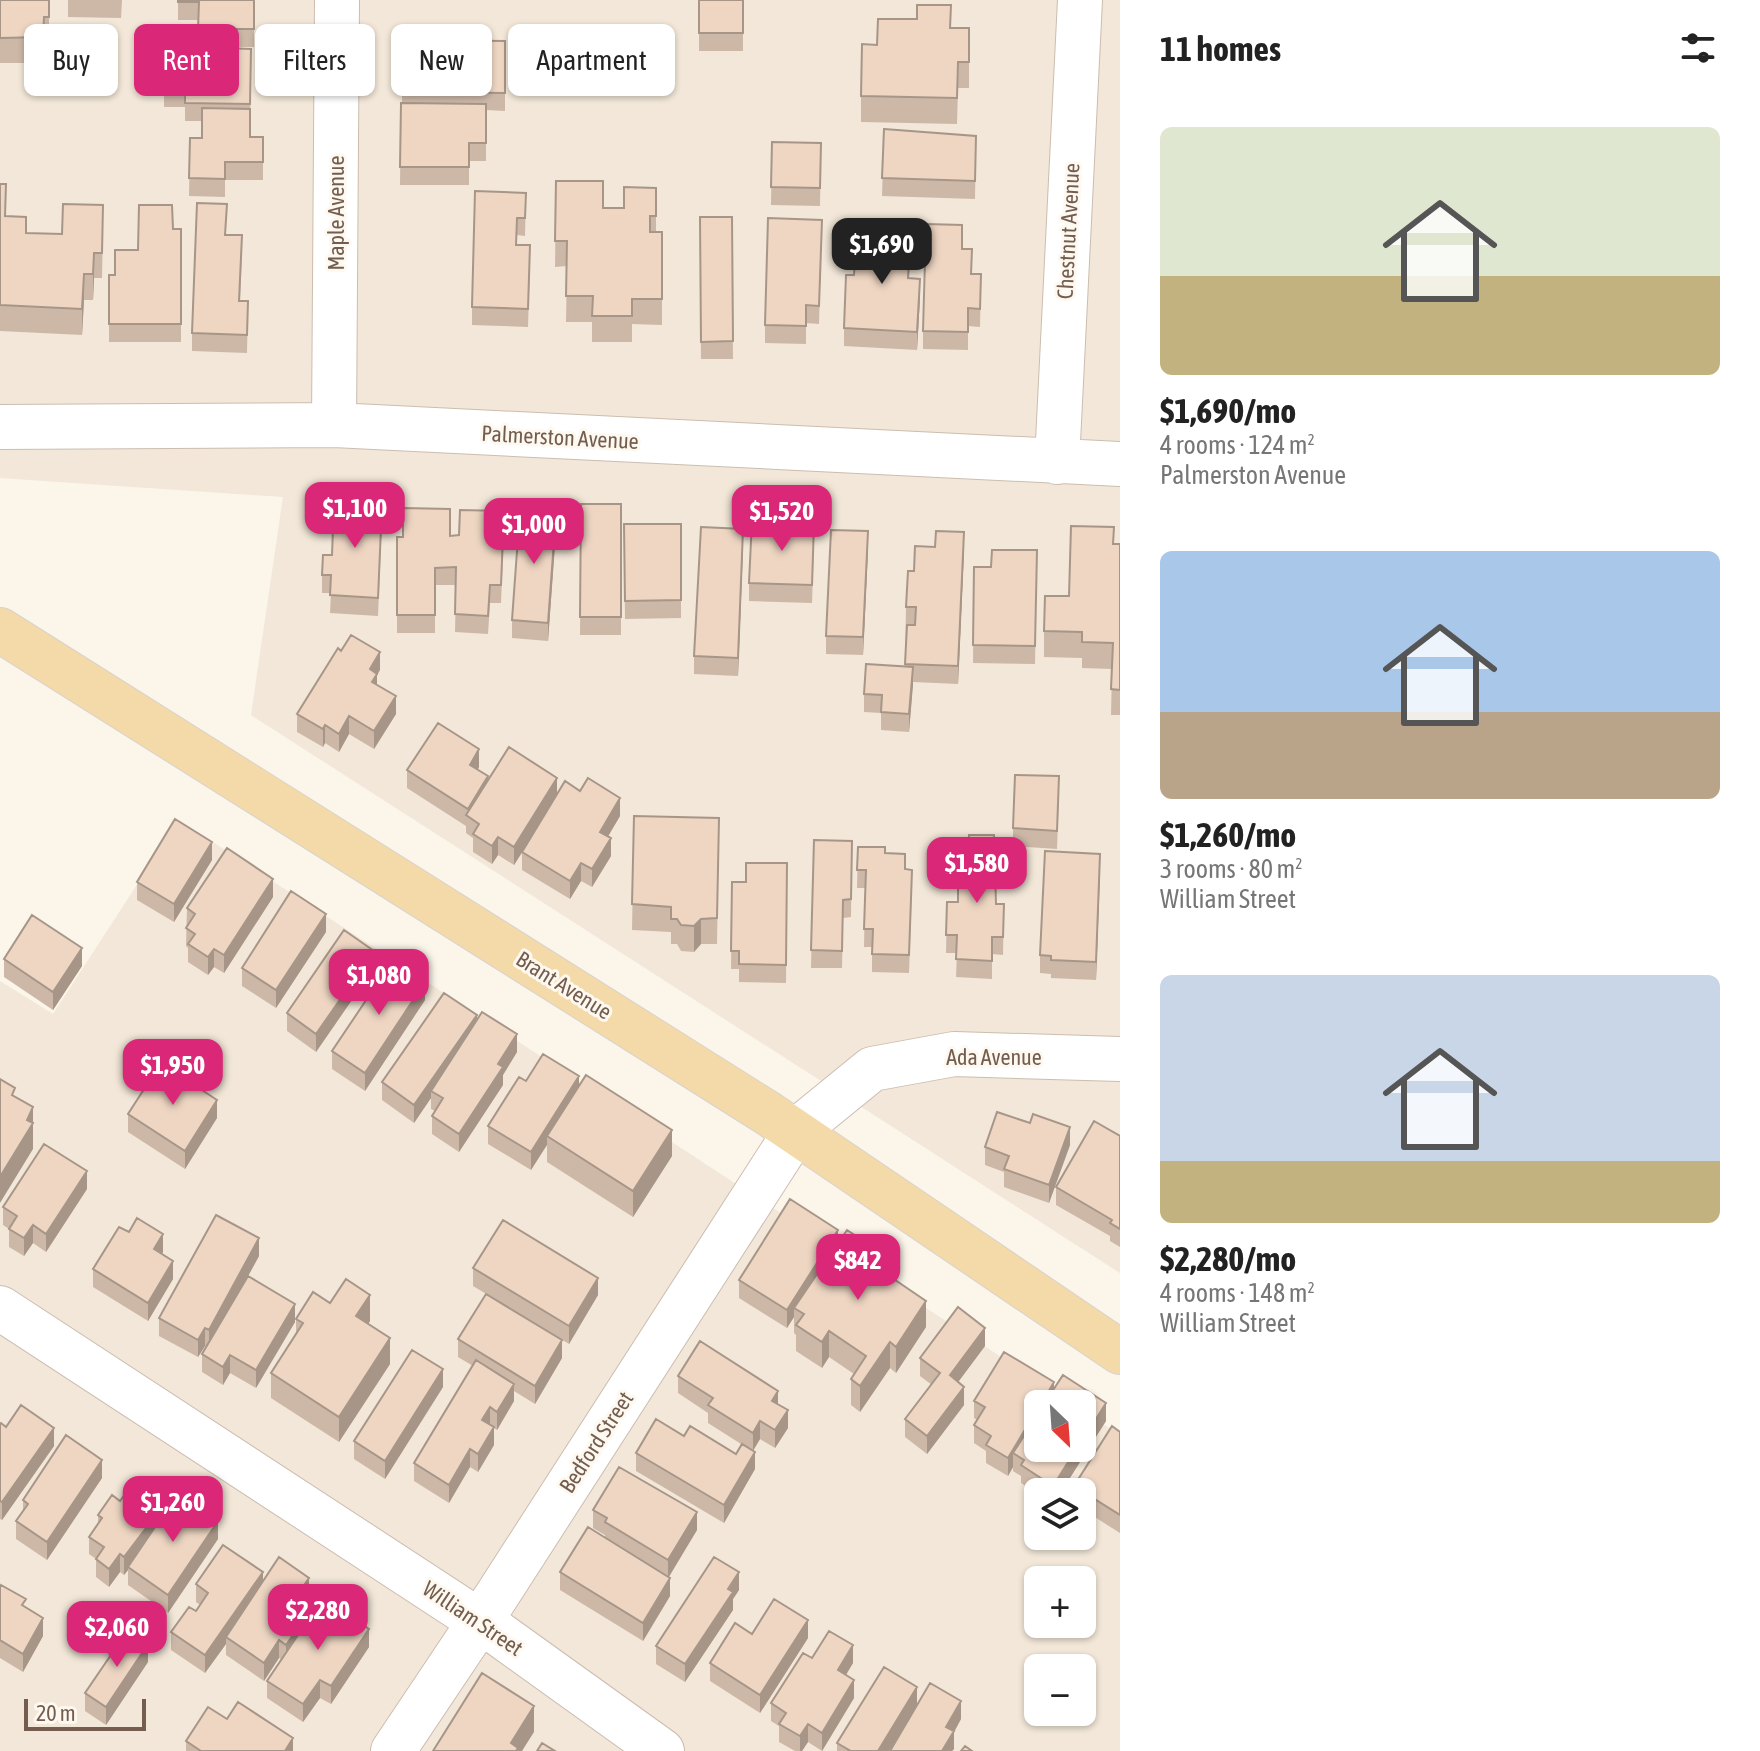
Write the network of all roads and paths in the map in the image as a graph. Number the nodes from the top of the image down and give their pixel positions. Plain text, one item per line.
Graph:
1 (337, 0) edge
2 (1080, 0) edge
3 (334, 425) junction
4 (0, 427) edge
5 (1057, 462) junction
6 (1120, 464) edge
7 (0, 630) edge
8 (1120, 1059) edge
9 (796, 1131) junction
10 (0, 1308) edge
11 (1120, 1352) edge
12 (490, 1628) junction
13 (393, 1751) edge
14 (662, 1751) edge

1 - 3 street, Maple Avenue
2 - 5 street, Chestnut Avenue
3 - 4 street, Palmerston Avenue
3 - 5 street, Palmerston Avenue
5 - 6 street, Palmerston Avenue
7 - 9 main road, Brant Avenue
8 - 9 street, Ada Avenue
9 - 11 main road, Brant Avenue
9 - 12 street, Bedford Street
10 - 12 street, William Street
12 - 13 street, Bedford Street
12 - 14 street, William Street

